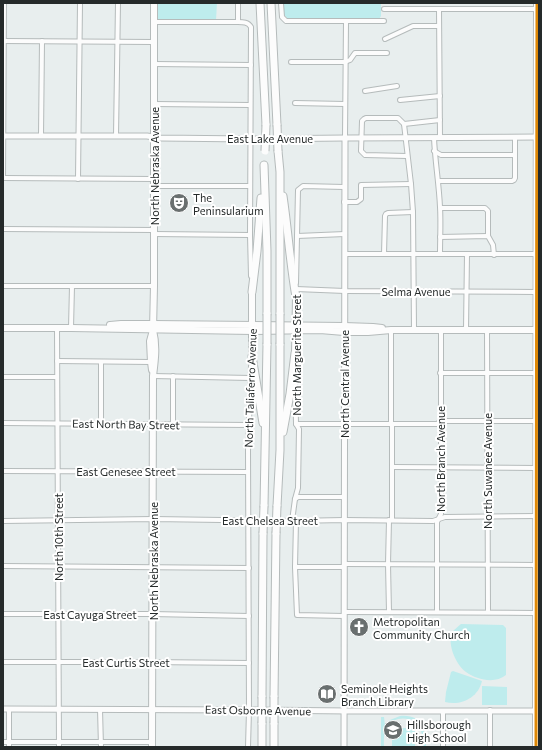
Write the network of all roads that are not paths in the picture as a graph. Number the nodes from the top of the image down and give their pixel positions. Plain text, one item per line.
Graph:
1 (4, 3) edge
2 (80, 3) edge
3 (118, 3) edge
4 (154, 3) edge
5 (238, 3) edge
6 (260, 3) edge
7 (281, 3) edge
8 (423, 3) edge
9 (461, 3) edge
10 (498, 3) edge
11 (271, 5) edge
12 (537, 6) edge
13 (461, 8) junction
14 (384, 9) dead end
15 (422, 9) junction
16 (439, 9) junction
17 (498, 9) junction
18 (346, 21) junction
19 (384, 21) dead end
20 (154, 22) junction
21 (238, 22) junction
22 (439, 26) junction
23 (385, 39) dead end
24 (4, 41) edge
25 (42, 41) junction
26 (80, 42) junction
27 (117, 42) junction
28 (154, 42) junction
29 (538, 42) edge
30 (387, 53) dead end
31 (291, 62) dead end
32 (345, 62) junction
33 (154, 64) junction
34 (251, 64) junction
35 (397, 86) dead end
36 (365, 91) dead end
37 (538, 94) edge
38 (440, 96) junction
39 (400, 100) dead end
40 (294, 103) dead end
41 (154, 104) junction
42 (345, 104) junction
43 (250, 105) junction
44 (440, 120) junction
45 (404, 124) junction
46 (3, 136) edge
47 (41, 136) junction
48 (79, 136) junction
49 (116, 136) junction
50 (154, 137) junction
51 (515, 137) junction
52 (537, 137) junction
53 (345, 138) junction
54 (361, 138) junction
55 (405, 138) junction
56 (437, 138) junction
57 (250, 139) junction
58 (538, 146) edge
59 (434, 151) junction
60 (514, 155) junction
61 (407, 156) junction
62 (264, 165) junction
63 (280, 172) junction
64 (3, 178) edge
65 (78, 179) junction
66 (438, 181) junction
67 (154, 183) junction
68 (411, 184) junction
69 (250, 186) junction
70 (344, 187) junction
71 (538, 198) edge
72 (344, 202) junction
73 (441, 208) junction
74 (413, 212) junction
75 (3, 229) edge
76 (154, 232) junction
77 (345, 234) junction
78 (250, 235) junction
79 (297, 236) junction
80 (488, 236) junction
81 (440, 237) junction
82 (537, 251) edge
83 (345, 254) junction
84 (384, 254) junction
85 (413, 254) junction
86 (440, 254) junction
87 (467, 254) junction
88 (494, 254) junction
89 (3, 286) edge
90 (72, 286) junction
91 (154, 286) junction
92 (296, 289) junction
93 (345, 291) junction
94 (414, 291) junction
95 (252, 292) junction
96 (467, 292) junction
97 (536, 292) junction
98 (296, 297) junction
99 (252, 312) junction
100 (296, 313) junction
101 (241, 326) junction
102 (309, 326) junction
103 (153, 327) junction
104 (3, 328) edge
105 (56, 328) junction
106 (71, 328) junction
107 (252, 328) junction
108 (295, 328) junction
109 (344, 329) junction
110 (538, 329) edge
111 (391, 330) junction
112 (414, 330) junction
113 (440, 330) junction
114 (466, 330) junction
115 (487, 330) junction
116 (295, 353) junction
117 (252, 356) junction
118 (57, 361) junction
119 (101, 362) junction
120 (151, 362) junction
121 (537, 370) edge
122 (440, 373) junction
123 (487, 373) junction
124 (153, 376) junction
125 (173, 376) junction
126 (3, 377) edge
127 (57, 377) junction
128 (250, 378) junction
129 (537, 407) edge
130 (487, 420) junction
131 (441, 421) junction
132 (536, 421) junction
133 (3, 423) edge
134 (57, 423) junction
135 (101, 424) junction
136 (153, 424) junction
137 (173, 424) junction
138 (296, 424) junction
139 (344, 424) junction
140 (391, 424) junction
141 (249, 425) junction
142 (266, 434) junction
143 (538, 445) edge
144 (280, 450) junction
145 (392, 468) junction
146 (441, 468) junction
147 (487, 468) junction
148 (536, 468) junction
149 (3, 471) edge
150 (57, 471) junction
151 (153, 471) junction
152 (248, 472) junction
153 (538, 483) edge
154 (298, 488) junction
155 (303, 497) junction
156 (344, 497) junction
157 (295, 499) junction
158 (488, 516) junction
159 (153, 519) junction
160 (439, 519) junction
161 (537, 519) edge
162 (249, 520) junction
163 (344, 520) junction
164 (391, 520) junction
165 (3, 521) edge
166 (58, 521) junction
167 (294, 521) junction
168 (538, 560) edge
169 (388, 564) junction
170 (437, 564) junction
171 (487, 564) junction
172 (344, 565) junction
173 (3, 566) edge
174 (58, 566) junction
175 (152, 567) junction
176 (296, 567) junction
177 (249, 568) junction
178 (538, 597) edge
179 (389, 612) junction
180 (437, 612) junction
181 (488, 612) junction
182 (536, 613) junction
183 (3, 614) edge
184 (58, 614) junction
185 (152, 614) junction
186 (344, 614) junction
187 (249, 616) junction
188 (538, 635) edge
189 (3, 662) edge
190 (58, 662) junction
191 (152, 662) junction
192 (249, 663) junction
193 (538, 673) edge
194 (3, 709) edge
195 (9, 709) junction
196 (59, 709) junction
197 (100, 709) junction
198 (153, 710) junction
199 (249, 710) junction
200 (490, 710) junction
201 (538, 710) edge
202 (344, 711) junction
203 (442, 711) junction
204 (3, 742) edge
205 (9, 742) junction
206 (59, 742) junction
207 (101, 742) junction
208 (152, 744) edge
209 (9, 747) edge
210 (59, 747) edge
211 (101, 747) edge
212 (248, 747) edge
213 (262, 747) edge
214 (274, 747) edge
215 (344, 747) edge
216 (443, 747) edge
217 (490, 747) edge
218 (536, 747) edge

1 - 24 street
2 - 26 street
3 - 27 street
4 - 20 main road, North Nebraska Avenue
5 - 21 street
6 - 62 highway, bridge
7 - 18 street
8 - 15 street
9 - 13 street
10 - 17 street
11 - 63 highway, bridge
12 - 17 street
12 - 29 main road
13 - 16 street
13 - 17 street
14 - 15 street
15 - 16 street
16 - 22 street
18 - 19 street
18 - 32 street, North Central Avenue
20 - 21 street
20 - 28 main road, North Nebraska Avenue
21 - 34 street, North Taliaferro Avenue
22 - 23 street
22 - 38 street
24 - 25 street
24 - 46 street
25 - 26 street
25 - 47 street
26 - 27 street
26 - 48 street
27 - 28 street
27 - 49 street
28 - 33 main road, North Nebraska Avenue
29 - 37 main road
30 - 32 street
31 - 32 street
32 - 42 street, North Central Avenue
33 - 34 street
33 - 41 main road, North Nebraska Avenue
34 - 43 street, North Taliaferro Avenue
35 - 36 street
37 - 52 main road
38 - 39 street
38 - 44 street
40 - 42 street
41 - 43 street
41 - 50 main road, North Nebraska Avenue
42 - 53 street, North Central Avenue
43 - 57 street, North Taliaferro Avenue
44 - 45 street
44 - 56 street
45 - 54 street
45 - 55 street
46 - 47 street, East Lake Avenue
46 - 64 street
47 - 48 street, East Lake Avenue
48 - 49 street, East Lake Avenue
48 - 65 street
49 - 50 street, East Lake Avenue
50 - 57 street, East Lake Avenue
50 - 67 main road, North Nebraska Avenue
51 - 52 street, East Lake Avenue
51 - 56 street, East Lake Avenue
51 - 60 street
52 - 58 main road
53 - 54 street, East Lake Avenue
53 - 57 street, East Lake Avenue
53 - 70 street, North Central Avenue
54 - 55 street, East Lake Avenue
54 - 61 street
55 - 56 street, East Lake Avenue
55 - 61 street
56 - 59 street
57 - 69 street, North Taliaferro Avenue
58 - 71 main road
59 - 60 street
59 - 66 street
60 - 66 street
61 - 68 street
62 - 95 highway
62 - 142 highway, bridge
63 - 98 highway
63 - 144 highway, bridge
64 - 65 street
65 - 67 street
66 - 73 street
67 - 69 street
67 - 76 main road, North Nebraska Avenue
68 - 72 street
68 - 74 street
69 - 78 street, North Taliaferro Avenue
70 - 72 street, North Central Avenue
70 - 79 street, North Marguerite Street
71 - 82 main road
72 - 77 street, North Central Avenue
73 - 80 street
73 - 81 street
74 - 84 street
74 - 85 street
75 - 76 street
76 - 78 street
76 - 91 main road, North Nebraska Avenue
77 - 79 street
77 - 83 street, North Central Avenue
78 - 95 street, North Taliaferro Avenue
79 - 92 street, North Marguerite Street
80 - 81 street
80 - 88 street
81 - 86 street
82 - 88 street
82 - 97 main road
83 - 84 street
83 - 93 street, North Central Avenue
84 - 85 street
85 - 86 street
85 - 94 street
86 - 87 street
87 - 88 street
87 - 96 street
89 - 90 street
90 - 91 street
90 - 106 street
91 - 103 main road, North Nebraska Avenue
92 - 93 street, Selma Avenue
92 - 98 street, North Marguerite Street
93 - 94 street, Selma Avenue
93 - 109 street, North Central Avenue
94 - 96 street, Selma Avenue
94 - 112 street
95 - 99 main road, North Taliaferro Avenue
96 - 97 street, Selma Avenue
96 - 114 street
97 - 110 main road
98 - 100 main road, North Marguerite Street
99 - 101 main road
99 - 107 main road, North Taliaferro Avenue
100 - 102 main road
100 - 108 main road, North Marguerite Street
101 - 103 main road
101 - 107 main road
102 - 108 main road
102 - 109 main road
103 - 106 main road
103 - 107 main road
103 - 120 main road, North Nebraska Avenue
103 - 124 main road, North Nebraska Avenue
104 - 105 main road
105 - 106 main road
105 - 118 street, North 10th Street
107 - 108 main road
107 - 117 main road, North Taliaferro Avenue
108 - 109 main road
108 - 116 main road, North Marguerite Street
109 - 111 main road
109 - 139 street, North Central Avenue
110 - 115 main road
110 - 121 main road
111 - 112 main road
111 - 140 street
112 - 113 main road
113 - 114 main road
113 - 122 street, North Branch Avenue
114 - 115 main road
115 - 123 street, North Suwanee Avenue
116 - 138 street, North Marguerite Street
116 - 144 highway
117 - 128 street, North Taliaferro Avenue
117 - 142 highway
118 - 119 street
118 - 127 street, North 10th Street
119 - 120 street
119 - 135 street
120 - 124 main road, North Nebraska Avenue
121 - 123 street
121 - 129 main road
122 - 123 street
122 - 131 street, North Branch Avenue
123 - 130 street, North Suwanee Avenue
124 - 125 street
124 - 136 main road, North Nebraska Avenue
125 - 128 street
125 - 137 street
126 - 127 street
127 - 134 street, North 10th Street
128 - 141 street, North Taliaferro Avenue
129 - 132 main road
130 - 131 street
130 - 132 street
130 - 147 street, North Suwanee Avenue
131 - 140 street
131 - 146 street, North Branch Avenue
132 - 143 main road
133 - 134 street, East North Bay Street
134 - 135 street, East North Bay Street
134 - 150 street, North 10th Street
135 - 136 street, East North Bay Street
136 - 137 street, East North Bay Street
136 - 151 main road, North Nebraska Avenue
137 - 141 street, East North Bay Street
138 - 139 street
138 - 154 street, North Marguerite Street
139 - 140 street
139 - 156 street, North Central Avenue
140 - 145 street
141 - 152 street, North Taliaferro Avenue
142 - 213 highway, bridge
143 - 148 main road
144 - 214 highway, bridge
145 - 146 street
145 - 164 street
146 - 147 street
146 - 160 street, North Branch Avenue
147 - 148 street
147 - 158 street, North Suwanee Avenue
148 - 153 main road
149 - 150 street, East Genesee Street
150 - 151 street, East Genesee Street
150 - 166 street, North 10th Street
151 - 152 street, East Genesee Street
151 - 159 main road, North Nebraska Avenue
152 - 162 street, North Taliaferro Avenue
153 - 161 main road
154 - 155 street
154 - 157 street, North Marguerite Street
155 - 156 street
155 - 157 street
156 - 163 street, North Central Avenue
157 - 167 street, North Marguerite Street
158 - 160 street, East Chelsea Street
158 - 161 street, East Chelsea Street
158 - 171 street, North Suwanee Avenue
159 - 162 street, East Chelsea Street
159 - 166 street, East Chelsea Street
159 - 175 main road, North Nebraska Avenue
160 - 164 street, East Chelsea Street
160 - 170 street, North Branch Avenue
161 - 168 main road
162 - 167 street, East Chelsea Street
162 - 177 street, North Taliaferro Avenue
163 - 164 street, East Chelsea Street
163 - 167 street, East Chelsea Street
163 - 172 street, North Central Avenue
164 - 169 street
165 - 166 street, East Chelsea Street
166 - 174 street, North 10th Street
167 - 176 street, North Marguerite Street
168 - 171 street
168 - 178 main road
169 - 170 street
169 - 172 street
169 - 179 street
170 - 171 street
170 - 180 street, North Branch Avenue
171 - 181 street, North Suwanee Avenue
172 - 176 street
172 - 186 street, North Central Avenue
173 - 174 street
174 - 175 street
174 - 184 street, North 10th Street
175 - 177 street
175 - 185 main road, North Nebraska Avenue
176 - 186 street, North Marguerite Street
177 - 187 street, North Taliaferro Avenue
178 - 182 main road
179 - 180 street
179 - 186 street
180 - 181 street
181 - 182 street
182 - 188 main road
183 - 184 street, East Cayuga Street
184 - 185 street, East Cayuga Street
184 - 190 street, North 10th Street
185 - 187 street, East Cayuga Street
185 - 191 main road, North Nebraska Avenue
186 - 202 street, North Central Avenue
187 - 192 street, North Taliaferro Avenue
188 - 193 main road
189 - 190 street, East Curtis Street
190 - 191 street, East Curtis Street
190 - 196 street, North 10th Street
191 - 192 street, East Curtis Street
191 - 198 main road, North Nebraska Avenue
192 - 199 street, North Taliaferro Avenue
193 - 201 main road
194 - 195 street, East Osborne Avenue
195 - 196 street, East Osborne Avenue
195 - 205 street
196 - 197 street, East Osborne Avenue
196 - 206 street, North 10th Street
197 - 198 street, East Osborne Avenue
197 - 207 street
198 - 199 street, East Osborne Avenue
198 - 208 main road, North Nebraska Avenue
199 - 202 street, East Osborne Avenue
199 - 212 street, North Taliaferro Avenue
200 - 201 street, East Osborne Avenue
200 - 203 street, East Osborne Avenue
200 - 217 street
201 - 218 main road
202 - 203 street, East Osborne Avenue
202 - 215 street, North Central Avenue
203 - 216 street
204 - 205 street
205 - 206 street
205 - 209 street
206 - 207 street
206 - 210 street, North 10th Street
207 - 208 street
207 - 211 street

